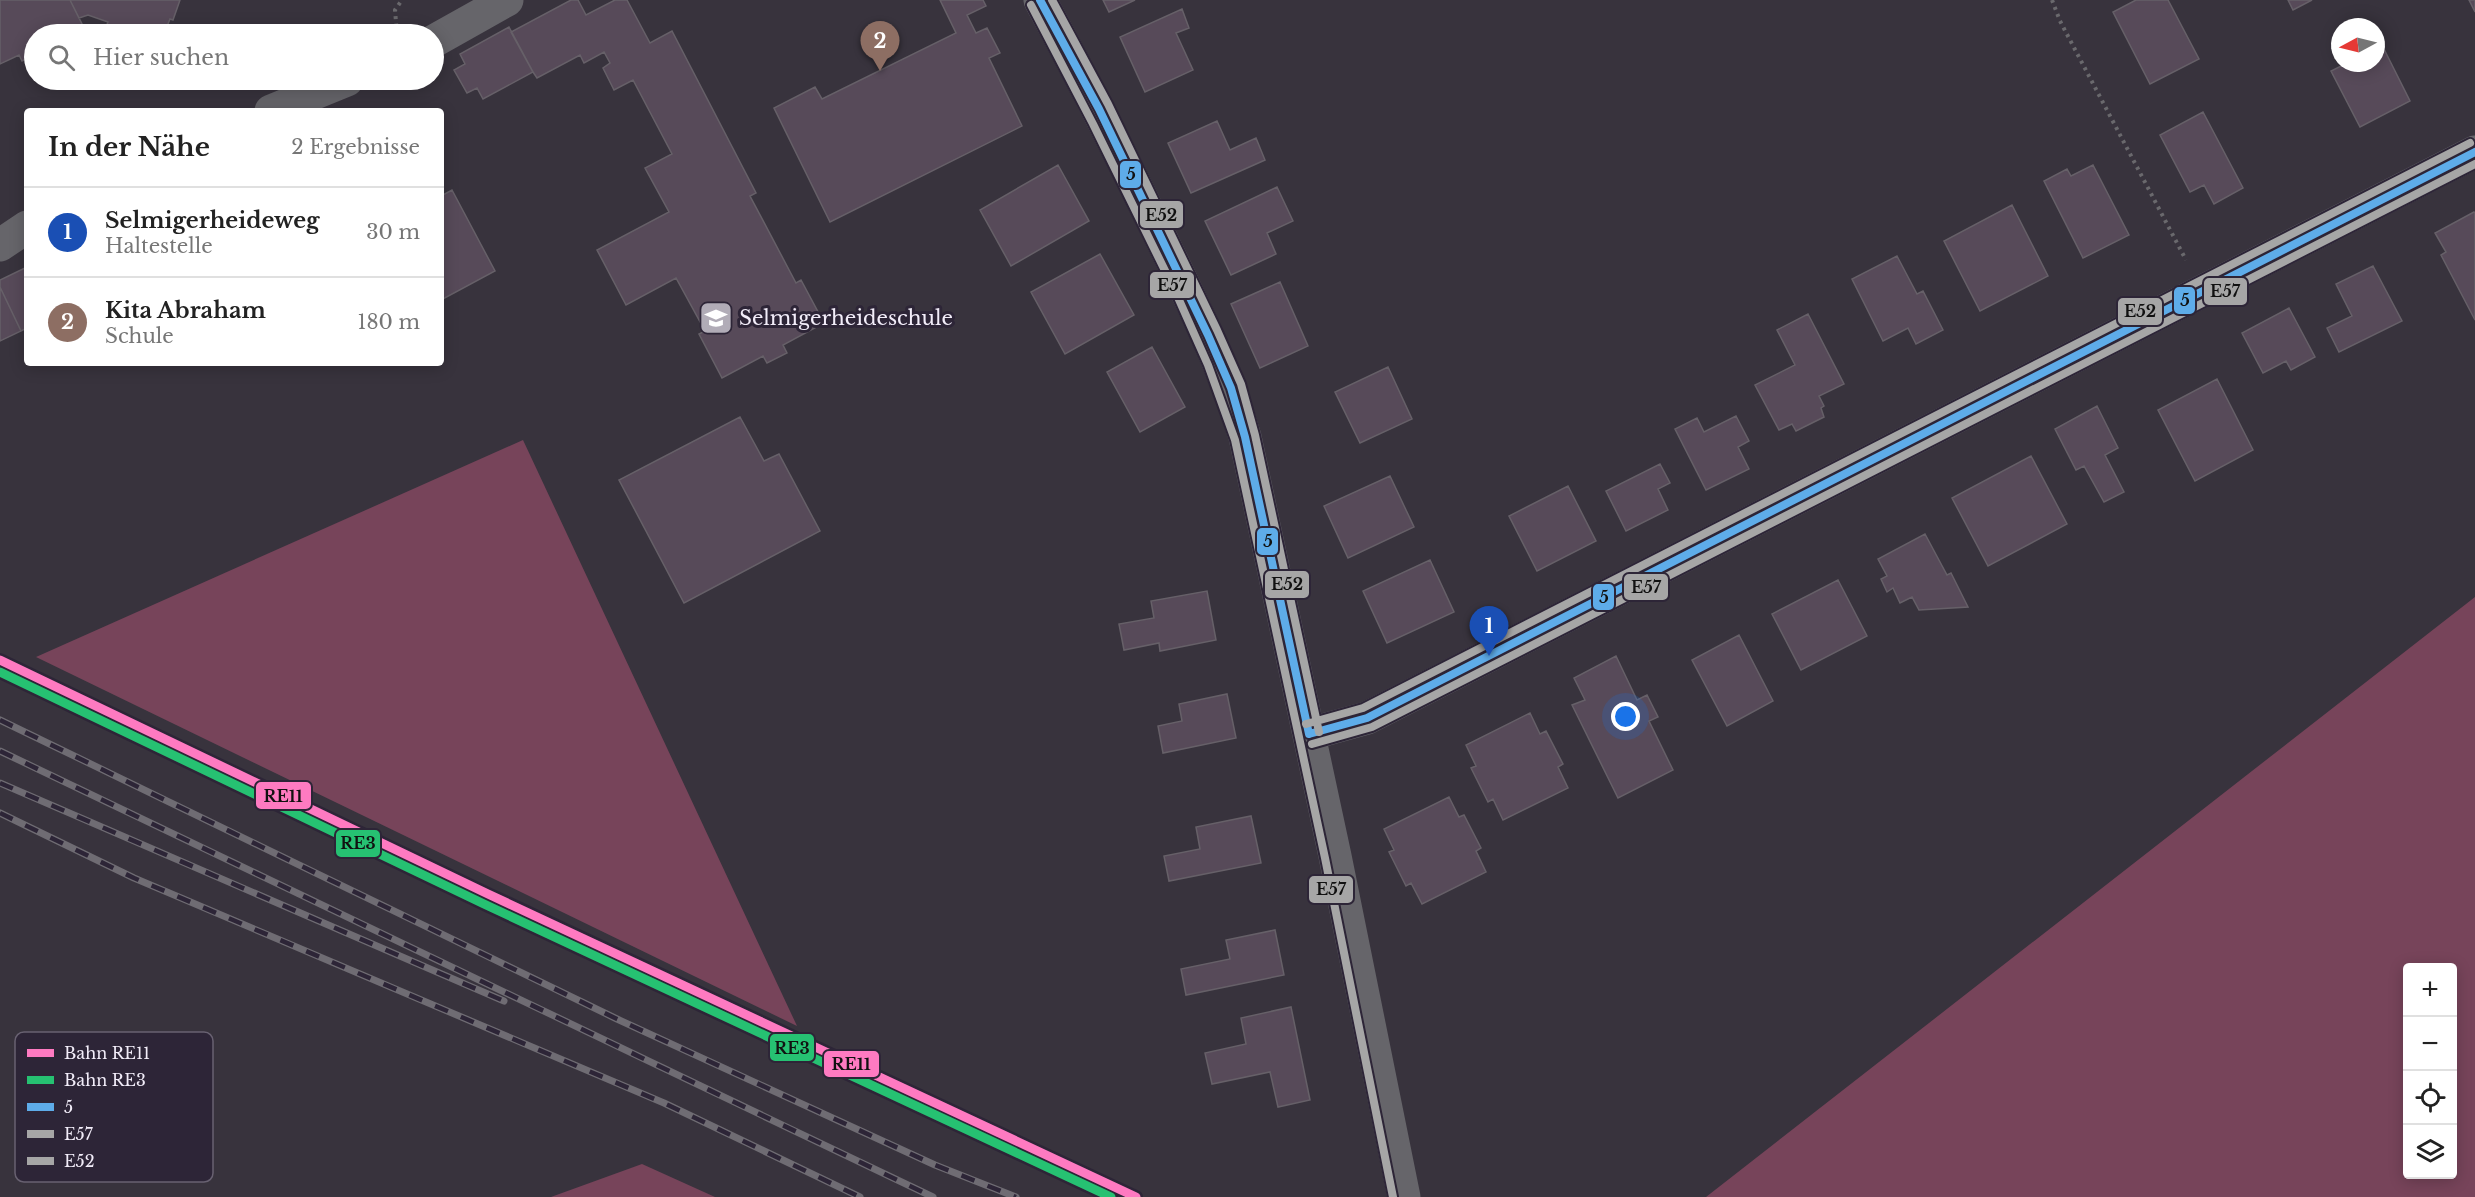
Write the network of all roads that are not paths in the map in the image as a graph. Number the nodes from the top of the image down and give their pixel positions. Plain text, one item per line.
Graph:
1 (507, 0) edge
2 (1040, 0) edge
3 (444, 35) edge
4 (322, 90) edge
5 (278, 108) edge
6 (2475, 152) edge
7 (24, 229) edge
8 (0, 245) edge
9 (1309, 734) junction
10 (1404, 1197) edge

1 - 3 street
2 - 9 street
4 - 5 street
6 - 9 street
7 - 8 street
9 - 10 street

